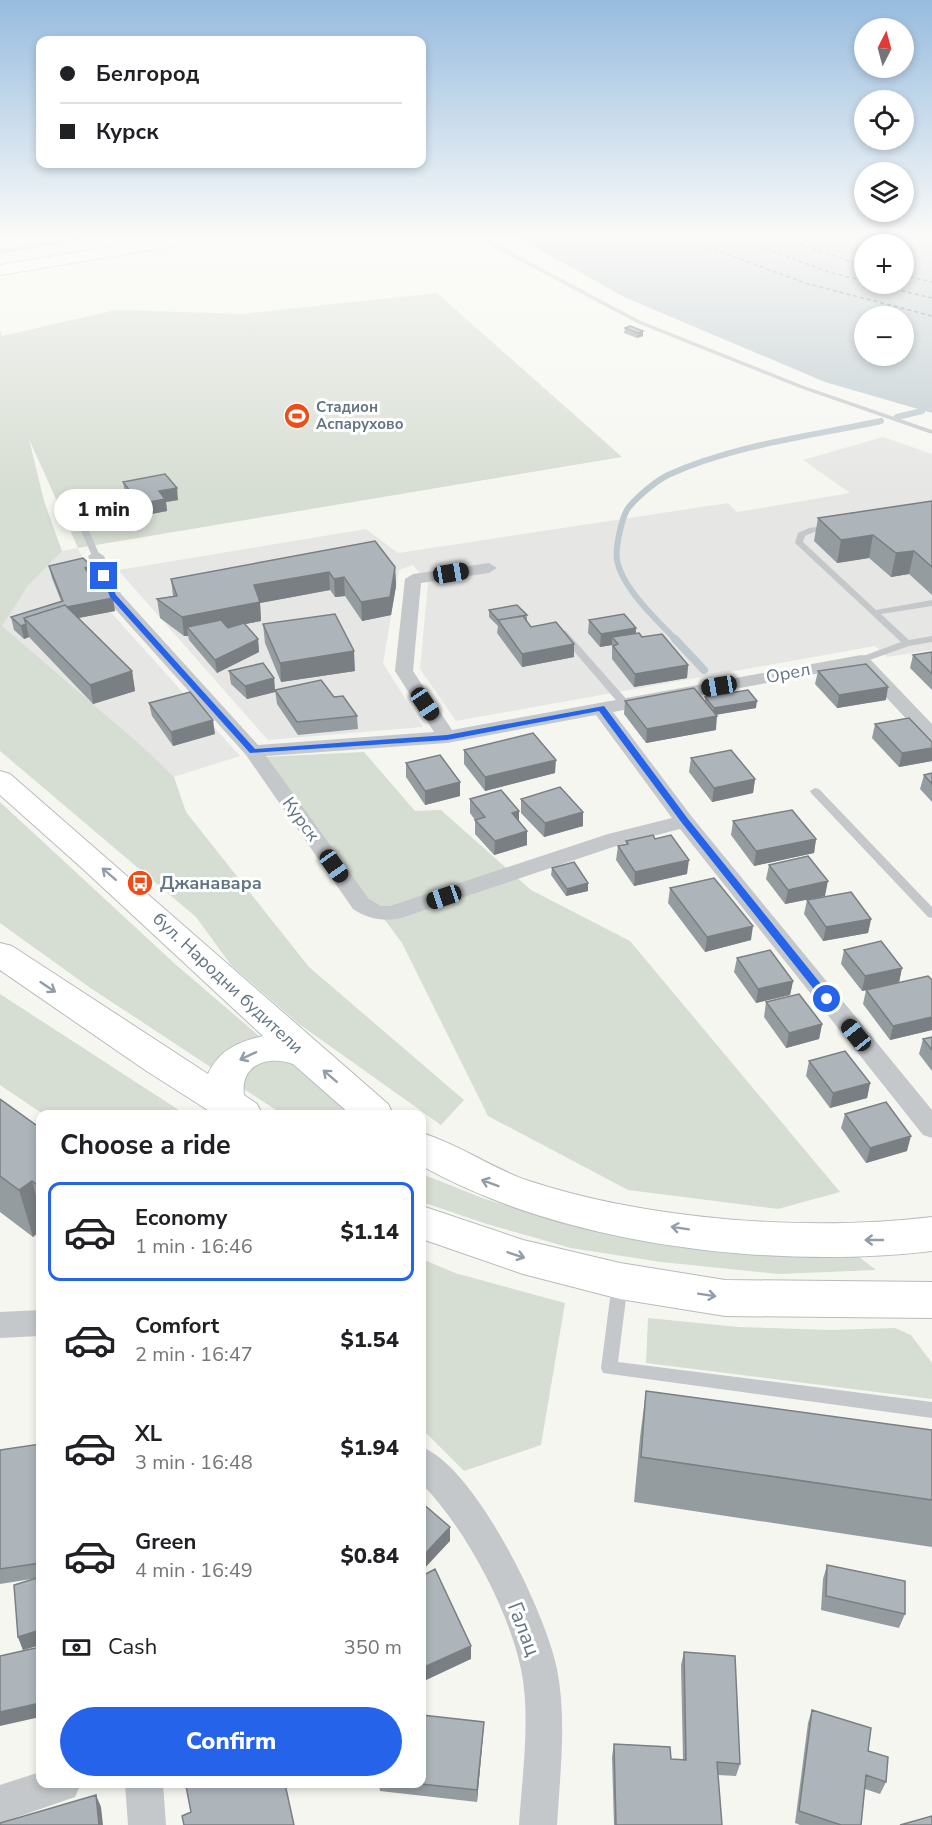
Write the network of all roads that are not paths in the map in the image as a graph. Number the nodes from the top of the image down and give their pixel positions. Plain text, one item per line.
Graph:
1 (639, 322) edge
2 (932, 432) edge
3 (75, 508) dead end
4 (845, 525) edge
5 (96, 556) joint
6 (489, 568) dead end
7 (932, 603) edge
8 (873, 613) junction
9 (557, 626) edge
10 (932, 639) edge
11 (907, 643) junction
12 (861, 660) junction
13 (625, 704) junction
14 (601, 708) junction
15 (932, 735) edge
16 (447, 737) junction
17 (253, 752) junction
18 (0, 780) edge
19 (815, 791) dead end
20 (685, 821) junction
21 (932, 914) edge
22 (0, 954) edge
23 (304, 1054) junction
24 (235, 1110) edge
25 (236, 1110) edge
26 (369, 1110) edge
27 (932, 1128) edge
28 (426, 1150) edge
29 (426, 1222) edge
30 (932, 1234) edge
31 (620, 1281) junction
32 (932, 1300) edge
33 (36, 1323) edge
34 (0, 1325) edge
35 (932, 1410) edge
36 (426, 1466) edge
37 (50, 1788) edge
38 (144, 1788) edge
39 (0, 1804) edge
40 (147, 1825) edge
41 (538, 1825) edge

1 - 2 lane
3 - 5 lane
4 - 8 lane
5 - 17 street, Курск
6 - 16 street
7 - 8 lane
8 - 11 lane
9 - 13 lane
10 - 11 lane
11 - 12 lane
12 - 13 street, Орел
12 - 15 street
13 - 14 street, Орел
14 - 16 street, Орел
14 - 20 street
16 - 17 street, Орел
17 - 20 street, Курск
23 -> 18 main road, бул. Народни будители
19 - 21 lane
20 - 27 street
22 -> 24 main road
23 -> 25 main road
26 -> 23 main road, бул. Народни будители
30 -> 28 main road
29 -> 31 main road
31 -> 32 main road
31 - 35 lane
33 - 34 street
36 - 41 street, Галац
37 - 39 street
38 - 40 street

